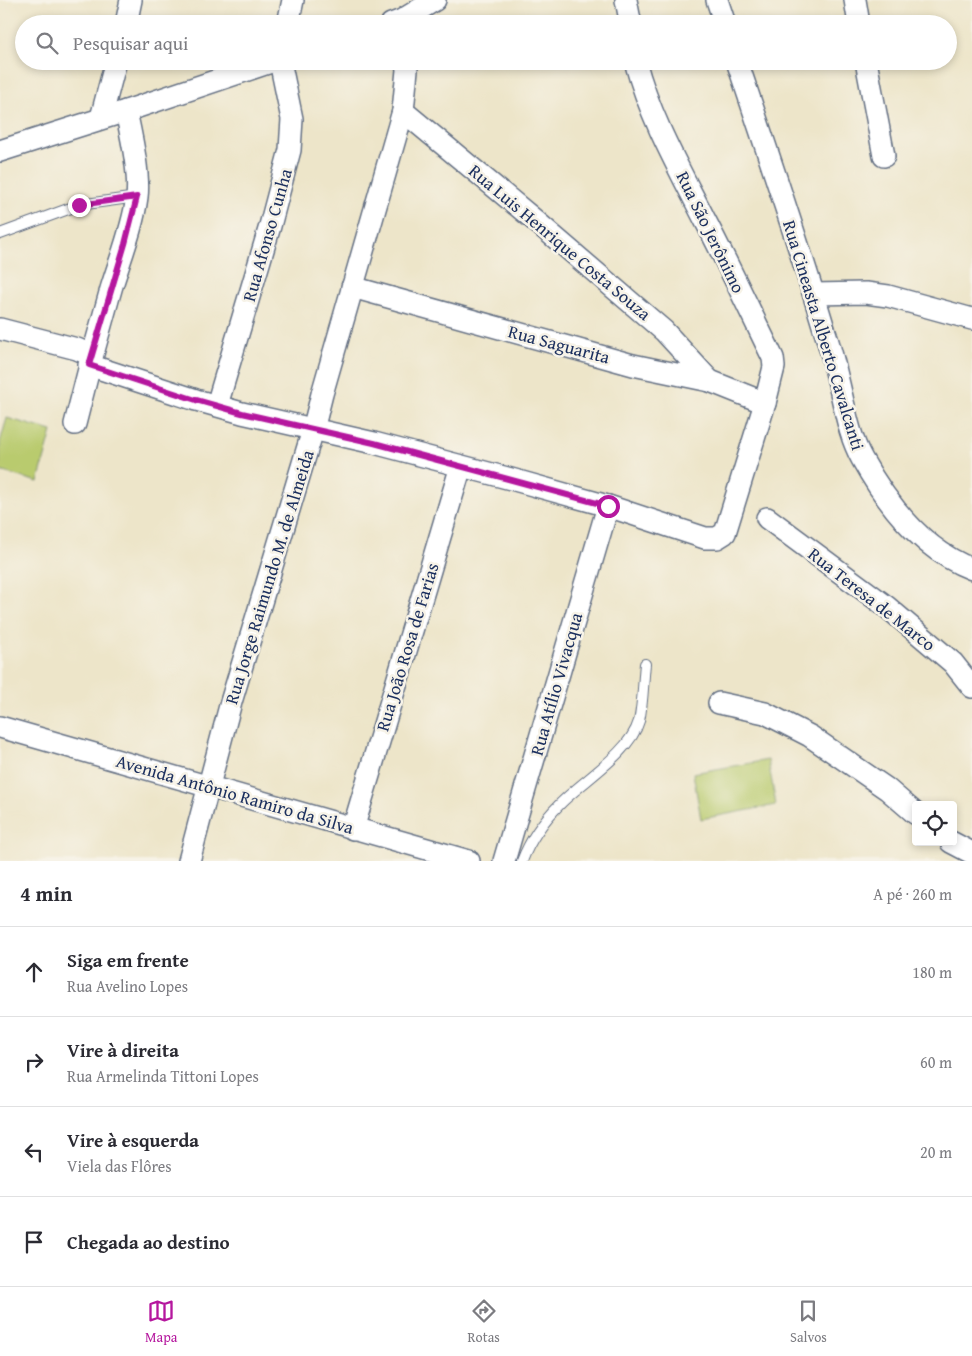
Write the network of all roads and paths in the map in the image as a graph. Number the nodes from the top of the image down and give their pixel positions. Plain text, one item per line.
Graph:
1 (132, 0) edge
2 (293, 0) edge
3 (435, 0) edge
4 (626, 0) edge
5 (717, 0) edge
6 (855, 0) edge
7 (128, 15) edge
8 (290, 15) edge
9 (410, 15) edge
10 (629, 15) edge
11 (722, 15) edge
12 (858, 15) edge
13 (114, 70) edge
14 (247, 70) edge
15 (282, 70) edge
16 (407, 70) edge
17 (638, 70) edge
18 (740, 70) edge
19 (868, 70) edge
20 (126, 111) junction
21 (403, 111) junction
22 (101, 118) junction
23 (0, 151) edge
24 (884, 156) dead end
25 (137, 197) junction
26 (0, 234) edge
27 (352, 287) junction
28 (814, 294) junction
29 (972, 318) edge
30 (10, 331) edge
31 (90, 360) junction
32 (710, 381) junction
33 (765, 403) junction
34 (217, 405) junction
35 (75, 424) dead end
36 (313, 430) junction
37 (461, 466) junction
38 (608, 506) junction
39 (767, 518) dead end
40 (972, 569) edge
41 (645, 664) dead end
42 (972, 687) edge
43 (719, 703) dead end
44 (0, 727) edge
45 (208, 788) junction
46 (912, 811) edge
47 (353, 829) junction
48 (957, 845) edge
49 (972, 853) edge
50 (189, 861) edge
51 (469, 861) edge
52 (504, 861) edge
53 (522, 861) edge

1 - 7 street
2 - 8 street
3 - 9 street
4 - 10 street
5 - 11 street
6 - 12 street
13 - 22 street
14 - 20 street
15 - 34 street, Rua Afonso Cunha
16 - 21 street, Rua Jorge Raimundo M. de Almeida
17 - 33 street, Rua São Jerônimo
18 - 28 street, Rua Cineasta Alberto Cavalcanti
19 - 24 street
20 - 22 street
20 - 25 street
21 - 27 street, Rua Jorge Raimundo M. de Almeida
21 - 32 street, Rua Luis Henrique Costa Souza
22 - 23 street
25 - 26 lane
25 - 31 street
27 - 32 street, Rua Saguarita
27 - 36 street, Rua Jorge Raimundo M. de Almeida
28 - 29 street
28 - 40 street, Rua Cineasta Alberto Cavalcanti
30 - 31 street
31 - 34 street
31 - 35 street
32 - 33 street, Rua Saguarita
33 - 38 street, Rua São Jerônimo
34 - 36 street
36 - 37 street
36 - 45 street, Rua Jorge Raimundo M. de Almeida
37 - 38 street
37 - 47 street, Rua João Rosa de Farias
38 - 52 street, Rua Atílio Vivacqua
39 - 42 street, Rua Teresa de Marco
41 - 53 lane
43 - 46 street
44 - 45 street, Avenida Antônio Ramiro da Silva
45 - 47 street, Avenida Antônio Ramiro da Silva
45 - 50 street, Rua Jorge Raimundo M. de Almeida
47 - 51 street, Avenida Antônio Ramiro da Silva
48 - 49 street

